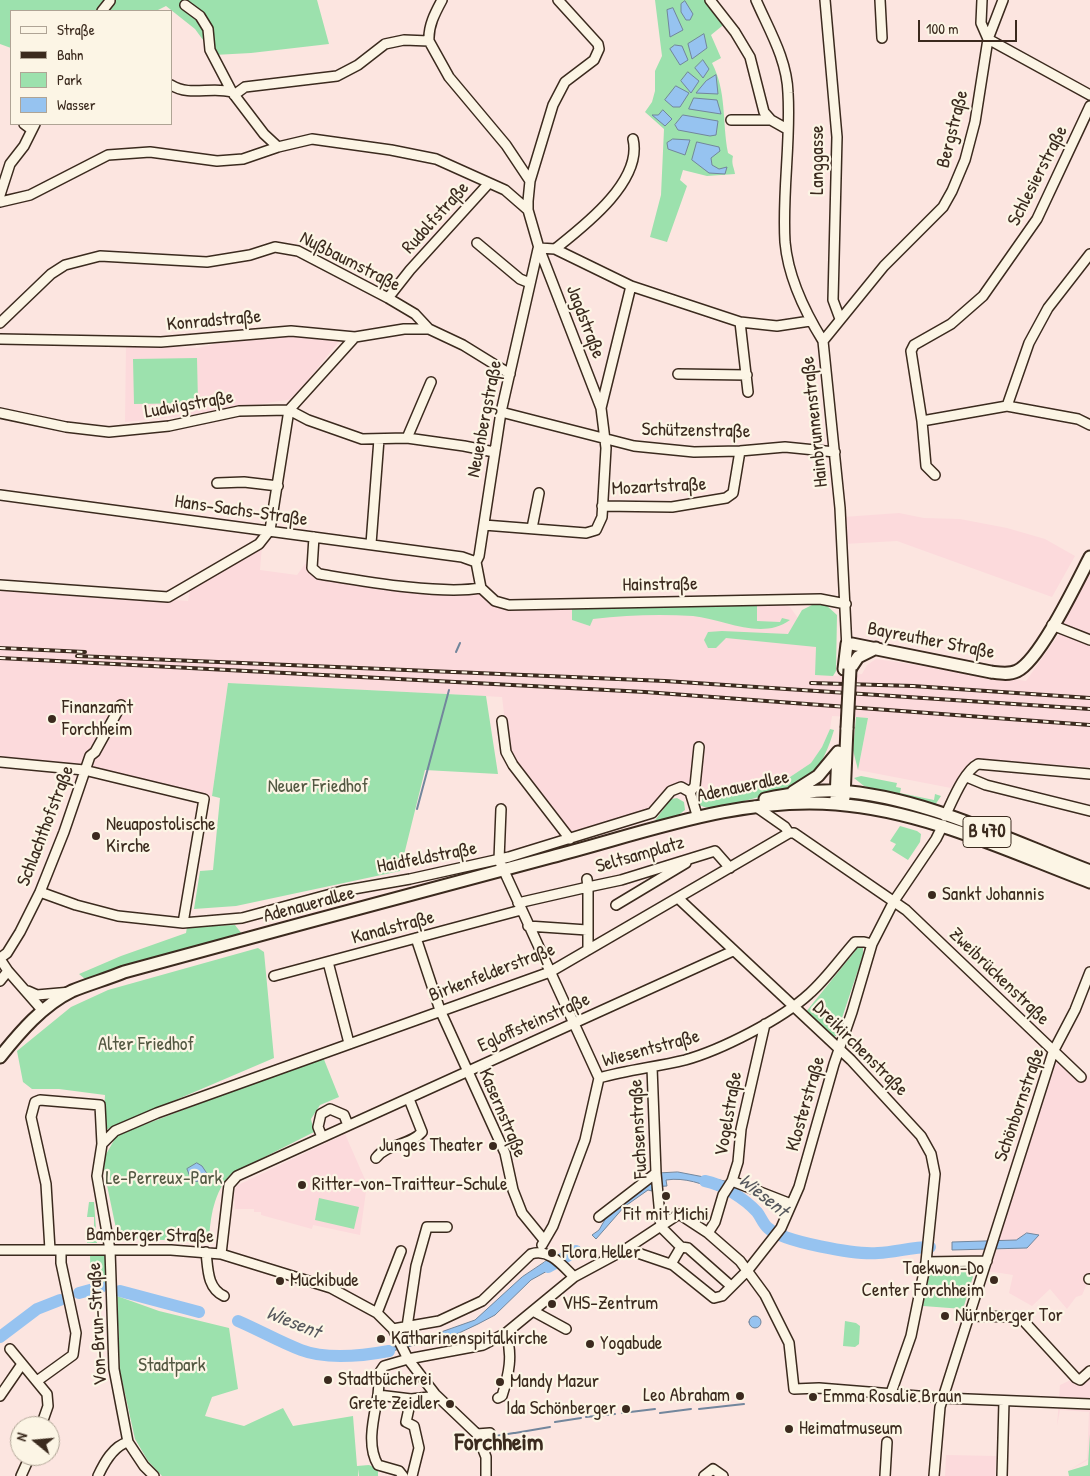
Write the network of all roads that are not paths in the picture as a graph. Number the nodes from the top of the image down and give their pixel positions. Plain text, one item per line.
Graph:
1 (442, 0) edge
2 (558, 0) edge
3 (710, 0) edge
4 (756, 0) edge
5 (825, 0) edge
6 (880, 0) edge
7 (982, 0) edge
8 (1003, 0) edge
9 (185, 5) dead end
10 (882, 38) dead end
11 (988, 39) junction
12 (430, 41) junction
13 (172, 86) edge
14 (233, 93) junction
15 (1090, 95) edge
16 (1090, 106) edge
17 (731, 120) dead end
18 (771, 120) junction
19 (33, 127) edge
20 (787, 129) junction
21 (633, 139) dead end
22 (278, 146) junction
23 (530, 181) junction
24 (489, 183) junction
25 (0, 195) edge
26 (0, 202) edge
27 (528, 210) junction
28 (477, 243) dead end
29 (539, 248) junction
30 (555, 250) junction
31 (1090, 254) edge
32 (530, 283) junction
33 (631, 286) junction
34 (388, 298) junction
35 (840, 319) junction
36 (810, 320) junction
37 (740, 322) junction
38 (0, 323) edge
39 (429, 329) junction
40 (355, 337) junction
41 (0, 339) edge
42 (823, 340) junction
43 (510, 374) junction
44 (678, 374) dead end
45 (747, 375) junction
46 (431, 382) dead end
47 (748, 392) dead end
48 (1007, 406) junction
49 (601, 408) junction
50 (289, 410) junction
51 (501, 412) junction
52 (0, 413) edge
53 (922, 421) junction
54 (1090, 425) edge
55 (407, 438) junction
56 (379, 439) junction
57 (605, 439) junction
58 (740, 451) junction
59 (494, 452) junction
60 (835, 452) junction
61 (935, 475) dead end
62 (217, 483) dead end
63 (278, 486) junction
64 (539, 492) dead end
65 (0, 495) edge
66 (602, 506) junction
67 (484, 525) junction
68 (532, 528) junction
69 (270, 530) junction
70 (314, 537) junction
71 (370, 544) junction
72 (1090, 557) edge
73 (476, 562) junction
74 (0, 585) edge
75 (480, 588) junction
76 (846, 604) junction
77 (1052, 625) junction
78 (1090, 640) edge
79 (847, 644) junction
80 (876, 648) junction
81 (847, 669) junction
82 (121, 705) dead end
83 (502, 721) dead end
84 (843, 728) junction
85 (699, 747) dead end
86 (838, 752) junction
87 (0, 762) edge
88 (845, 764) junction
89 (84, 770) junction
90 (1090, 774) edge
91 (967, 777) junction
92 (840, 791) junction
93 (690, 792) junction
94 (787, 794) junction
95 (871, 795) junction
96 (840, 804) junction
97 (755, 806) junction
98 (501, 809) dead end
99 (1090, 811) edge
100 (697, 815) junction
101 (944, 821) junction
102 (650, 830) junction
103 (789, 834) junction
104 (570, 839) junction
105 (702, 854) junction
106 (501, 865) junction
107 (730, 868) junction
108 (1090, 872) edge
109 (1090, 882) edge
110 (587, 883) junction
111 (40, 892) junction
112 (679, 899) junction
113 (894, 901) junction
114 (616, 904) dead end
115 (519, 907) junction
116 (183, 923) junction
117 (528, 926) junction
118 (587, 930) junction
119 (416, 938) junction
120 (872, 944) junction
121 (588, 950) junction
122 (733, 951) junction
123 (0, 958) edge
124 (328, 962) junction
125 (8, 971) junction
126 (550, 972) junction
127 (1090, 972) edge
128 (274, 976) dead end
129 (0, 980) edge
130 (25, 990) junction
131 (72, 992) junction
132 (794, 1007) junction
133 (440, 1010) junction
134 (43, 1011) junction
135 (574, 1023) junction
136 (765, 1024) junction
137 (349, 1043) junction
138 (838, 1048) junction
139 (1053, 1052) junction
140 (0, 1057) edge
141 (652, 1067) junction
142 (468, 1071) junction
143 (599, 1078) junction
144 (1081, 1078) dead end
145 (409, 1099) junction
146 (348, 1125) junction
147 (318, 1138) junction
148 (102, 1144) junction
149 (376, 1158) dead end
150 (656, 1173) junction
151 (732, 1181) junction
152 (792, 1204) junction
153 (599, 1217) dead end
154 (447, 1227) dead end
155 (658, 1228) junction
156 (708, 1233) junction
157 (544, 1240) junction
158 (681, 1247) junction
159 (626, 1249) junction
160 (50, 1250) junction
161 (61, 1250) junction
162 (110, 1250) junction
163 (1, 1251) edge
164 (401, 1251) dead end
165 (206, 1252) junction
166 (544, 1253) junction
167 (221, 1254) junction
168 (987, 1261) junction
169 (926, 1262) junction
170 (671, 1264) junction
171 (748, 1270) junction
172 (574, 1277) junction
173 (732, 1286) junction
174 (224, 1296) dead end
175 (533, 1311) junction
176 (374, 1312) junction
177 (969, 1316) junction
178 (407, 1327) junction
179 (566, 1329) dead end
180 (393, 1330) junction
181 (506, 1333) junction
182 (10, 1349) dead end
183 (406, 1355) junction
184 (22, 1364) junction
185 (1090, 1371) edge
186 (37, 1381) junction
187 (891, 1393) junction
188 (435, 1394) junction
189 (0, 1396) edge
190 (378, 1396) junction
191 (498, 1398) dead end
192 (943, 1398) junction
193 (411, 1399) junction
194 (1004, 1401) junction
195 (1090, 1404) edge
196 (44, 1416) edge
197 (490, 1433) dead end
198 (477, 1434) junction
199 (128, 1442) junction
200 (887, 1442) dead end
201 (720, 1473) edge
202 (98, 1476) edge
203 (154, 1476) edge
204 (403, 1476) edge
205 (412, 1476) edge
206 (486, 1476) edge
207 (704, 1476) edge
208 (885, 1476) edge
209 (934, 1476) edge
210 (1002, 1476) edge

1 - 12 street
2 - 23 street
3 - 18 street
4 - 20 street, Hainbrunnenstraße
5 - 35 street, Langgasse
6 - 10 street
7 - 11 street
8 - 11 street, Bergstraße
9 - 14 street
11 - 15 street
11 - 35 street, Bergstraße
12 - 14 street
12 - 23 street
13 - 14 street
14 - 22 street
16 - 53 street, Schlesierstraße
17 - 18 street
18 - 20 street
19 - 25 street
20 - 36 street, Hainbrunnenstraße
21 - 30 street
22 - 24 street
22 - 26 street
23 - 27 street
24 - 27 street
24 - 34 street, Rudolfstraße
27 - 29 street
28 - 32 street
29 - 30 street
29 - 32 street, Neuenbergstraße
29 - 49 street, Jagdstraße
30 - 33 street
31 - 48 street
32 - 43 street, Neuenbergstraße
33 - 37 street
33 - 49 street
34 - 38 street, Nußbaumstraße
34 - 39 street, Nußbaumstraße
35 - 42 street, Bergstraße
36 - 37 street
36 - 42 street, Hainbrunnenstraße
37 - 45 street
39 - 40 street, Konradstraße
39 - 43 street, Nußbaumstraße
40 - 41 street, Konradstraße
40 - 50 street
42 - 60 street, Hainbrunnenstraße
43 - 51 street, Neuenbergstraße
44 - 45 street
45 - 47 street
46 - 55 street
48 - 53 street
48 - 54 street
49 - 57 street
50 - 52 street, Ludwigstraße
50 - 56 street, Ludwigstraße
50 - 63 street
51 - 57 street, Schützenstraße
51 - 59 street, Neuenbergstraße
53 - 61 street
55 - 56 street, Ludwigstraße
55 - 59 street, Ludwigstraße
56 - 71 street
57 - 58 street, Schützenstraße
57 - 66 street
58 - 60 street, Schützenstraße
58 - 66 street, Mozartstraße
59 - 67 street, Neuenbergstraße
60 - 76 street, Hainbrunnenstraße
62 - 63 street
63 - 69 street
64 - 68 street
65 - 69 street, Hans-Sachs-Straße
66 - 68 street
67 - 68 street
67 - 73 street, Neuenbergstraße
69 - 70 street, Hans-Sachs-Straße
69 - 74 street
70 - 71 street, Hans-Sachs-Straße
70 - 75 street
71 - 73 street, Hans-Sachs-Straße
72 - 77 main road, Bayreuther Straße
73 - 75 street
75 - 76 street, Hainstraße
76 - 79 street, Hainbrunnenstraße
77 - 78 street
77 - 80 main road, Bayreuther Straße
79 - 80 main road, Bayreuther Straße
79 - 81 main road, B 470
80 - 81 main road
81 - 84 main road, B 470
82 - 89 street, Schlachthofstraße
83 - 104 street
84 - 86 main road, B 470
84 - 88 main road, B 470
85 - 93 street
86 - 92 main road, B 470
86 - 94 main road
87 - 89 street
88 - 92 main road, B 470
88 - 95 main road, B 470
89 - 111 street, Schlachthofstraße
89 - 116 street
90 - 91 street
91 - 99 street
91 - 101 street, Klosterstraße
92 - 94 main road, Adenauerallee
92 - 95 main road, Adenauerallee
92 - 96 main road, B 470
93 - 100 street
93 - 104 street, Haidfeldstraße
94 - 100 main road, Adenauerallee
95 - 101 main road, B 470
96 - 97 main road, Adenauerallee
96 - 101 main road, B 470
97 - 102 main road, Adenauerallee
97 - 103 street
98 - 106 street, Haidfeldstraße
100 - 102 main road, Adenauerallee
101 - 108 main road, B 470
101 - 109 main road, B 470
101 - 113 street, Klosterstraße
102 - 106 main road, Adenauerallee
103 - 107 street, Birkenfelderstraße
103 - 113 street
104 - 106 street, Haidfeldstraße
105 - 107 street, Seltsamplatz
105 - 110 street, Seltsamplatz
105 - 114 street, Seltsamplatz
106 - 115 street
106 - 116 street, Haidfeldstraße
106 - 131 main road, Adenauerallee
107 - 112 street, Birkenfelderstraße
110 - 115 street, Seltsamplatz
110 - 118 street, Seltsamplatz
111 - 116 street, Haidfeldstraße
111 - 123 street, Schlachthofstraße
112 - 121 street, Birkenfelderstraße
112 - 122 street, Dreikirchenstraße
113 - 120 street, Klosterstraße
113 - 139 street, Zweibrückenstraße
115 - 117 street
115 - 119 street, Kanalstraße
117 - 118 street
117 - 126 street
118 - 121 street, Seltsamplatz
119 - 124 street, Kanalstraße
119 - 133 street, Kasernstraße
120 - 132 street, Wiesentstraße
120 - 138 street, Klosterstraße
121 - 126 street, Birkenfelderstraße
122 - 132 street, Dreikirchenstraße
122 - 135 street, Egloffsteinstraße
123 - 125 street
124 - 128 street, Kanalstraße
124 - 137 street
125 - 129 street
125 - 130 street
126 - 133 street, Birkenfelderstraße
126 - 135 street
127 - 139 street, Schönbornstraße
130 - 131 street
130 - 134 street
131 - 134 main road, Adenauerallee
132 - 136 street, Wiesentstraße
132 - 138 street, Dreikirchenstraße
133 - 137 street, Birkenfelderstraße
133 - 142 street, Kasernstraße
134 - 140 main road, Adenauerallee
135 - 142 street, Egloffsteinstraße
135 - 143 street
136 - 141 street, Wiesentstraße
136 - 151 street, Vogelstraße
137 - 148 street, Birkenfelderstraße
138 - 152 street, Klosterstraße
138 - 169 street, Dreikirchenstraße
139 - 144 street, Zweibrückenstraße
139 - 168 street, Schönbornstraße
141 - 143 street, Wiesentstraße
141 - 150 street, Fuchsenstraße
142 - 145 street, Egloffsteinstraße
142 - 157 street, Kasernstraße
143 - 157 street, Wiesentstraße
145 - 146 street, Egloffsteinstraße
145 - 149 street
146 - 147 street, Egloffsteinstraße
146 - 147 street
147 - 167 street, Egloffsteinstraße
148 - 160 street, Von-Brun-Straße
148 - 162 street, Von-Brun-Straße
150 - 153 street
150 - 155 street, Fuchsenstraße
151 - 152 street
151 - 156 street, Vogelstraße
152 - 171 street, Klosterstraße
154 - 178 street
155 - 156 street
155 - 158 street
155 - 159 street
156 - 171 street
157 - 166 street, Wiesentstraße
158 - 170 street
158 - 173 street
159 - 170 street
159 - 172 street
160 - 161 street, Bamberger Straße
160 - 163 street, Bamberger Straße
161 - 162 street, Bamberger Straße
161 - 186 street, Bamberger Straße
162 - 165 street, Bamberger Straße
162 - 199 street, Von-Brun-Straße
164 - 176 street
165 - 167 street, Bamberger Straße
165 - 174 street
166 - 172 street
166 - 178 street
167 - 176 street, Bamberger Straße
168 - 169 street
168 - 177 street, Schönbornstraße
169 - 187 street, Dreikirchenstraße
170 - 173 street, Klosterstraße
171 - 173 street, Klosterstraße
171 - 187 street
172 - 175 street
175 - 179 street
175 - 181 street
176 - 180 street, Bamberger Straße
177 - 185 street
177 - 192 street, Schönbornstraße
178 - 180 street
180 - 183 street, Bamberger Straße
181 - 183 street
181 - 191 street
182 - 184 street
183 - 188 street, Bamberger Straße
183 - 190 street
184 - 186 street
184 - 189 street
186 - 196 street
187 - 192 street
188 - 193 street
188 - 198 street, Bamberger Straße
190 - 193 street
190 - 204 street
192 - 194 street
192 - 209 street, Schönbornstraße
193 - 205 street
194 - 195 street
194 - 210 street
197 - 198 street
198 - 206 street
199 - 202 street
199 - 203 street, Von-Brun-Straße
200 - 208 street
201 - 207 street

